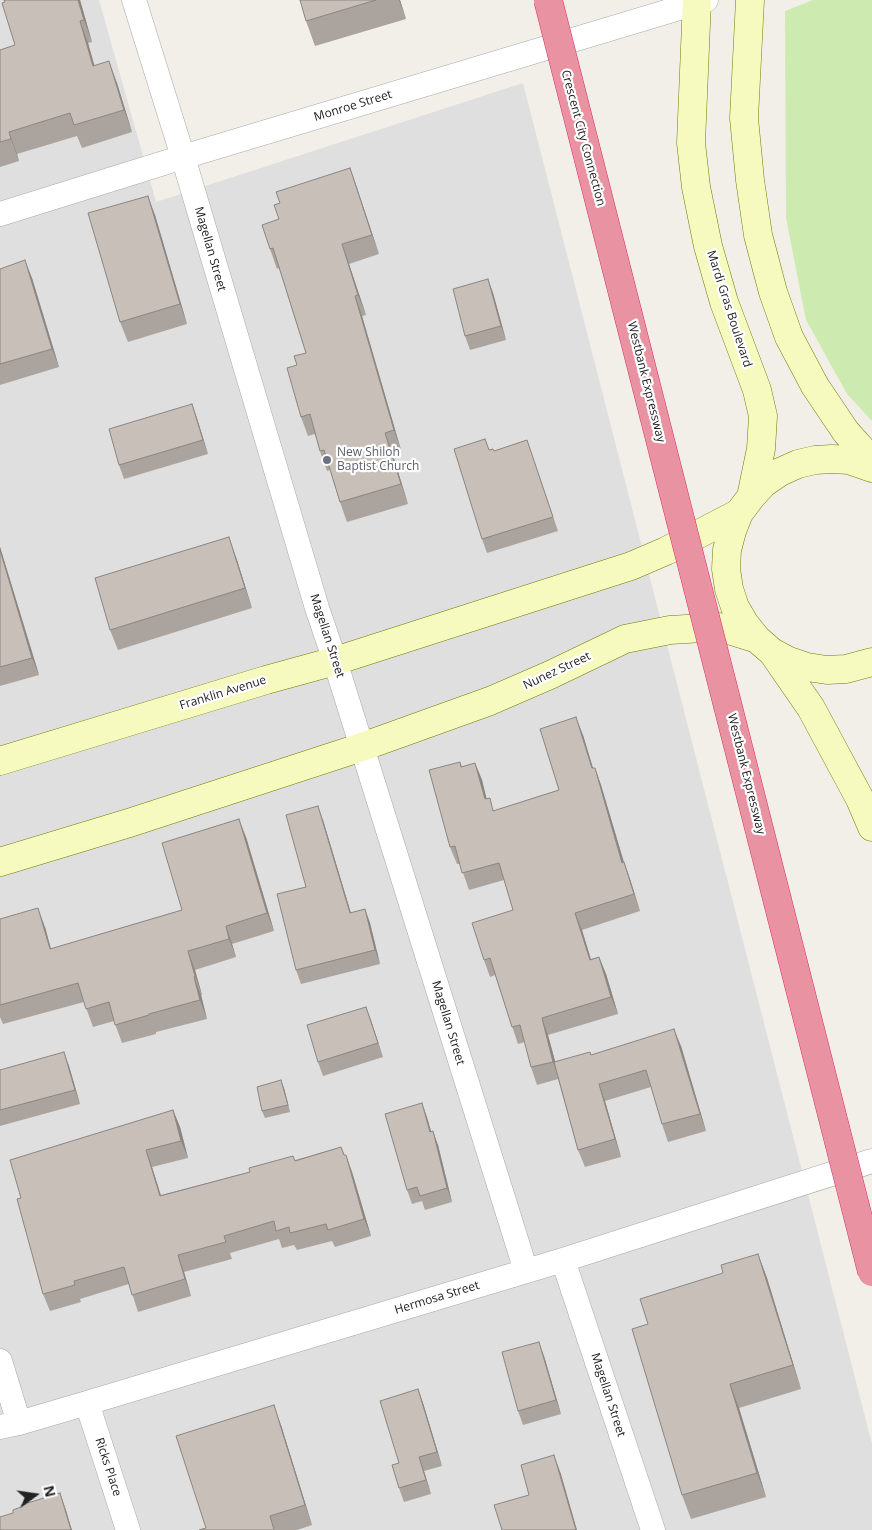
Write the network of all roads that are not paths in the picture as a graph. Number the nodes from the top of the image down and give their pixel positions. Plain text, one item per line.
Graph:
1 (134, 0) edge
2 (548, 0) edge
3 (750, 0) edge
4 (700, 1) edge
5 (183, 157) junction
6 (0, 214) edge
7 (619, 277) joint
8 (872, 461) edge
9 (872, 468) edge
10 (745, 505) junction
11 (764, 646) junction
12 (335, 661) junction
13 (872, 662) edge
14 (362, 747) junction
15 (0, 760) edge
16 (872, 827) edge
17 (0, 862) edge
18 (872, 1161) edge
19 (564, 1260) junction
20 (526, 1271) junction
21 (872, 1272) edge
22 (0, 1361) edge
23 (87, 1403) junction
24 (9, 1425) edge
25 (128, 1530) edge
26 (653, 1530) edge

1 - 5 street, Magellan Street
2 - 7 highway, Crescent City Connection, bridge
3 - 8 main road
4 - 5 street, Monroe Street
4 - 10 main road, Mardi Gras Boulevard
5 - 6 street, Monroe Street
5 - 12 street, Magellan Street
7 - 21 highway, Westbank Expressway, bridge
9 - 10 main road
10 - 11 main road, Mardi Gras Boulevard
10 - 12 main road, Franklin Avenue
11 - 13 main road, Nunez Street
11 - 14 main road, Nunez Street
11 - 16 main road
12 - 14 street, Magellan Street
12 - 15 main road, Franklin Avenue
14 - 17 main road
14 - 20 street, Magellan Street
18 - 19 street, Hermosa Street
19 - 20 street, Hermosa Street
19 - 26 street, Magellan Street
20 - 23 street, Hermosa Street
22 - 24 street
23 - 24 street, Hermosa Street
23 - 25 street, Ricks Place

